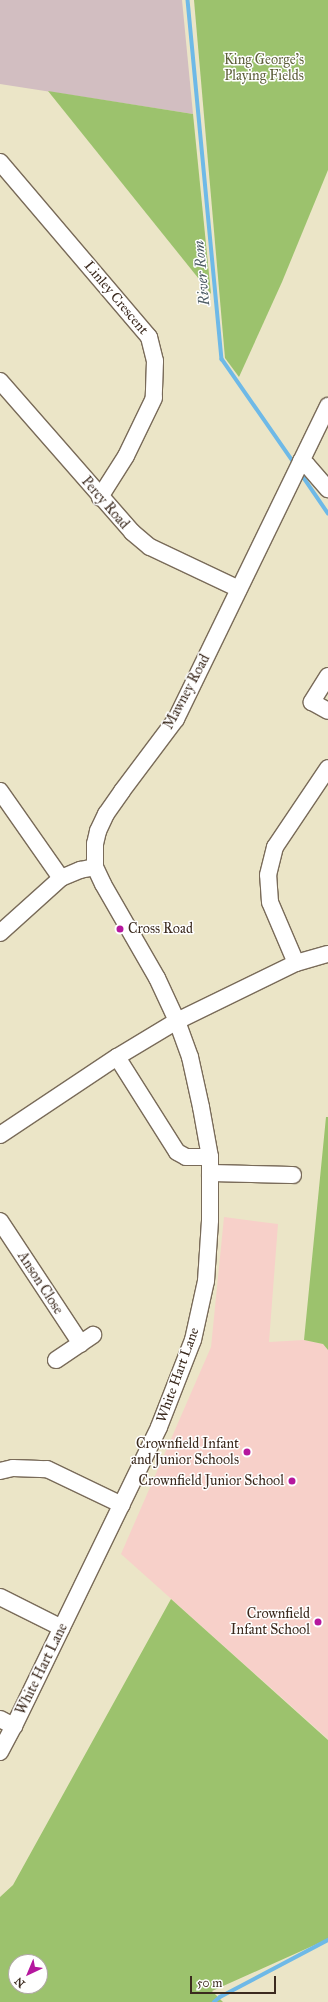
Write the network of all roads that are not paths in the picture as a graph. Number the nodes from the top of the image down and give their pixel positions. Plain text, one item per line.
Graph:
1 (0, 162) edge
2 (0, 380) edge
3 (328, 406) edge
4 (298, 468) junction
5 (328, 489) edge
6 (100, 497) junction
7 (239, 589) junction
8 (328, 676) edge
9 (328, 711) edge
10 (328, 768) edge
11 (0, 791) edge
12 (95, 867) junction
13 (61, 878) junction
14 (0, 933) edge
15 (328, 954) edge
16 (296, 963) junction
17 (177, 1021) junction
18 (118, 1057) junction
19 (0, 1135) edge
20 (210, 1157) junction
21 (210, 1173) junction
22 (293, 1174) dead end
23 (0, 1221) edge
24 (56, 1360) dead end
25 (0, 1471) edge
26 (122, 1505) junction
27 (0, 1597) edge
28 (62, 1628) junction
29 (0, 1719) edge
30 (14, 1726) junction
31 (0, 1752) edge

1 - 6 street, Linley Crescent
2 - 6 street, Percy Road
3 - 4 street, Mawney Road
4 - 5 street
4 - 7 street, Mawney Road
6 - 7 street, Percy Road
7 - 12 street, Mawney Road
8 - 9 street
10 - 16 street
11 - 13 street
12 - 13 street
12 - 17 street, White Hart Lane
13 - 14 street
15 - 16 street
16 - 17 street
17 - 18 street
17 - 20 street, White Hart Lane
18 - 19 street
18 - 20 street
20 - 21 street, White Hart Lane
21 - 22 street
21 - 26 street, White Hart Lane
23 - 24 street, Anson Close
25 - 26 street
26 - 28 street, White Hart Lane
27 - 28 street
28 - 30 street, White Hart Lane
29 - 30 street
30 - 31 street, White Hart Lane

